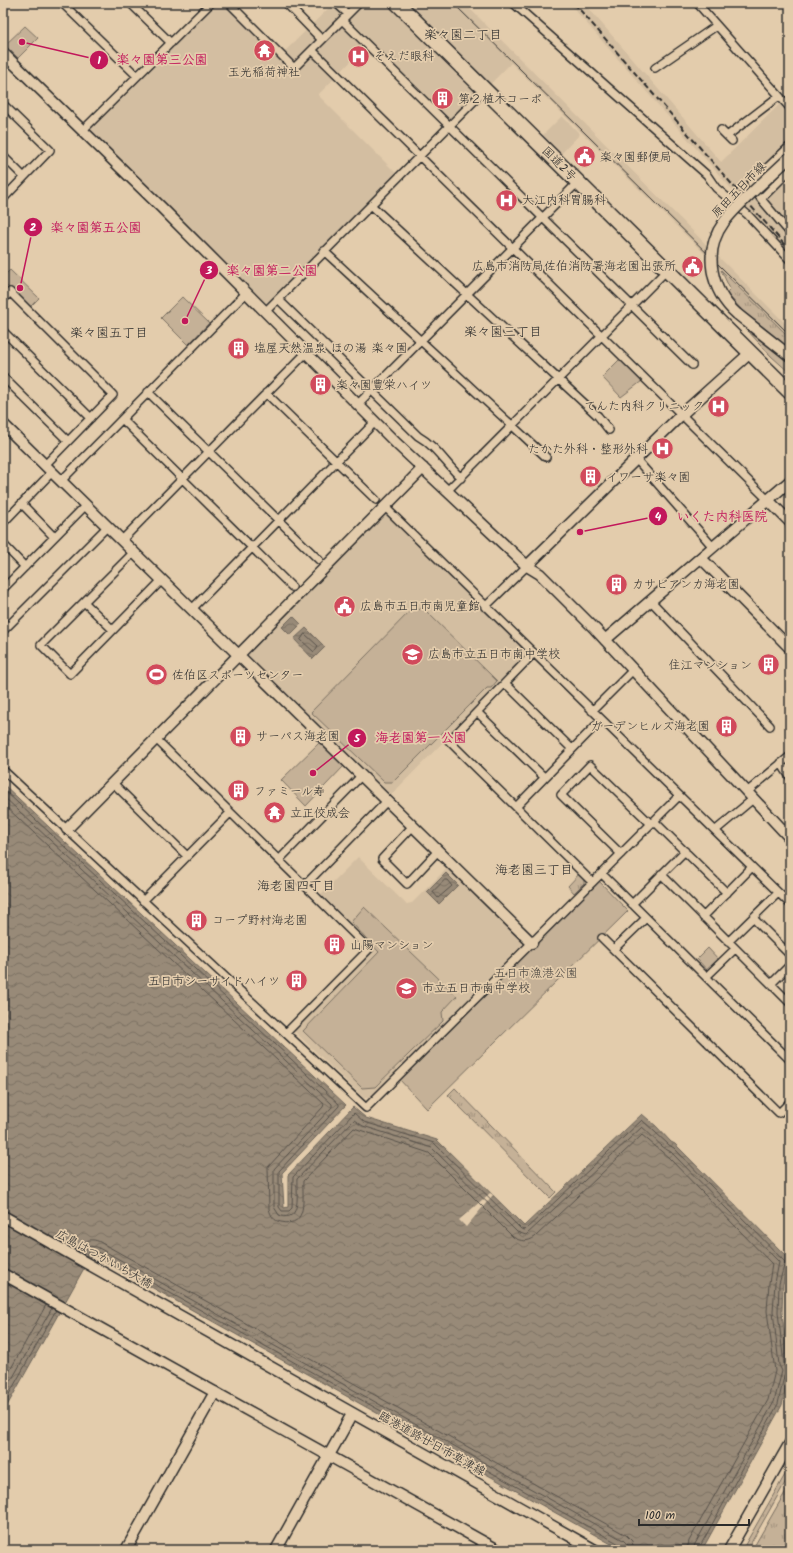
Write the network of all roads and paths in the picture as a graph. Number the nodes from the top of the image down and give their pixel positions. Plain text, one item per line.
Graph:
1 (62, 3) edge
2 (130, 3) edge
3 (211, 3) edge
4 (230, 3) edge
5 (286, 3) edge
6 (336, 3) edge
7 (359, 3) edge
8 (397, 3) edge
9 (513, 3) edge
10 (697, 3) edge
11 (203, 6) edge
12 (345, 17) junction
13 (716, 26) junction
14 (322, 40) junction
15 (171, 43) junction
16 (312, 50) junction
17 (3, 53) edge
18 (654, 68) dead end
19 (137, 76) junction
20 (485, 90) junction
21 (779, 96) junction
22 (3, 104) edge
23 (790, 108) edge
24 (450, 125) junction
25 (83, 130) junction
26 (721, 130) dead end
27 (790, 146) edge
28 (3, 156) edge
29 (418, 157) junction
30 (790, 157) edge
31 (790, 170) edge
32 (24, 177) junction
33 (578, 182) junction
34 (761, 199) junction
35 (3, 200) edge
36 (371, 205) junction
37 (544, 217) junction
38 (790, 233) edge
39 (512, 249) junction
40 (324, 251) junction
41 (790, 260) edge
42 (667, 270) junction
43 (246, 293) junction
44 (467, 294) junction
45 (278, 299) junction
46 (3, 300) edge
47 (633, 305) junction
48 (265, 312) junction
49 (3, 332) edge
50 (601, 337) junction
51 (420, 340) junction
52 (306, 353) junction
53 (750, 353) junction
54 (790, 356) edge
55 (692, 364) dead end
56 (3, 377) edge
57 (559, 380) junction
58 (372, 390) junction
59 (148, 392) junction
60 (790, 392) edge
61 (266, 393) junction
62 (358, 404) junction
63 (681, 415) junction
64 (90, 418) junction
65 (122, 419) junction
66 (375, 422) junction
67 (3, 424) edge
68 (512, 426) junction
69 (610, 430) dead end
70 (68, 441) junction
71 (209, 451) junction
72 (546, 457) dead end
73 (636, 459) junction
74 (336, 461) junction
75 (45, 465) junction
76 (423, 468) junction
77 (52, 472) junction
78 (461, 478) junction
79 (182, 479) junction
80 (61, 481) junction
81 (790, 481) edge
82 (447, 491) junction
83 (768, 500) junction
84 (380, 503) junction
85 (22, 504) junction
86 (86, 505) junction
87 (279, 520) junction
88 (790, 522) edge
89 (3, 523) edge
90 (108, 526) junction
91 (54, 537) junction
92 (122, 540) junction
93 (3, 544) edge
94 (713, 547) junction
95 (252, 548) junction
96 (134, 552) junction
97 (701, 558) junction
98 (319, 560) dead end
99 (527, 566) junction
100 (25, 567) junction
101 (162, 580) junction
102 (292, 587) dead end
103 (3, 590) edge
104 (651, 601) junction
105 (84, 602) junction
106 (485, 607) junction
107 (192, 609) junction
108 (114, 630) junction
109 (3, 631) edge
110 (606, 640) junction
111 (790, 648) edge
112 (533, 654) junction
113 (238, 655) junction
114 (634, 670) junction
115 (505, 683) junction
116 (477, 712) junction
117 (592, 712) junction
118 (601, 720) junction
119 (770, 726) dead end
120 (156, 739) junction
121 (572, 749) junction
122 (790, 756) edge
123 (781, 763) junction
124 (3, 770) edge
125 (790, 771) edge
126 (361, 776) junction
127 (544, 777) junction
128 (790, 777) edge
129 (113, 783) junction
130 (679, 796) junction
131 (750, 796) junction
132 (387, 801) junction
133 (516, 807) junction
134 (230, 813) junction
135 (653, 822) junction
136 (413, 826) junction
137 (67, 829) junction
138 (716, 830) junction
139 (790, 838) edge
140 (438, 851) junction
141 (685, 851) junction
142 (621, 854) junction
143 (187, 856) junction
144 (279, 860) junction
145 (752, 867) junction
146 (602, 874) junction
147 (661, 874) junction
148 (592, 882) junction
149 (305, 885) junction
150 (727, 893) junction
151 (778, 893) junction
152 (143, 901) junction
153 (632, 904) junction
154 (790, 904) edge
155 (703, 917) junction
156 (646, 918) junction
157 (753, 918) junction
158 (602, 938) dead end
159 (728, 942) junction
160 (532, 943) junction
161 (614, 949) junction
162 (735, 949) junction
163 (790, 955) edge
164 (790, 965) edge
165 (706, 977) junction
166 (771, 984) junction
167 (790, 1003) edge
168 (286, 1033) junction
169 (788, 1055) edge
170 (790, 1102) edge
171 (3, 1216) edge
172 (3, 1274) edge
173 (258, 1360) joint
174 (215, 1392) junction
175 (352, 1414) junction
176 (790, 1443) edge
177 (328, 1455) junction
178 (527, 1512) junction
179 (126, 1550) edge
180 (276, 1550) edge
181 (498, 1550) edge
182 (580, 1550) edge
183 (594, 1550) edge
184 (729, 1550) edge

1 - 19 street
2 - 15 street
3 - 11 street
4 - 16 street
5 - 14 street
6 - 12 street
7 - 12 street
8 - 20 highway, 国道2号
9 - 41 street
10 - 13 street
11 - 15 street
12 - 14 street
12 - 24 street
13 - 18 street
13 - 21 street
14 - 16 street
15 - 19 street
16 - 29 street
17 - 25 street
19 - 25 street
20 - 24 street
20 - 33 highway, 国道2号
21 - 23 street
21 - 26 street
22 - 32 street
24 - 29 street
24 - 37 street
25 - 43 street
27 - 34 street
28 - 32 street
29 - 36 street
29 - 39 street
30 - 54 street, 原田五日市線, bridge
31 - 34 street
32 - 35 street
33 - 37 street
33 - 42 highway, 国道2号
34 - 38 street
36 - 40 street
36 - 44 street
37 - 39 street
37 - 47 street
39 - 44 street
39 - 50 street
40 - 45 street
40 - 51 street
42 - 47 street
42 - 53 highway, 国道2号
43 - 48 street
43 - 59 street
44 - 51 street
44 - 57 street
45 - 48 street
45 - 58 street
46 - 64 street
47 - 50 street
47 - 55 street
48 - 52 street
49 - 64 street
50 - 57 street
50 - 63 street
51 - 58 street
51 - 68 street
52 - 61 street
52 - 62 street
53 - 60 highway, 国道2号
53 - 63 street
56 - 70 street
57 - 68 street
57 - 69 street
58 - 62 street
58 - 78 street
59 - 65 street
59 - 71 street
61 - 71 street
61 - 74 street
62 - 66 street
63 - 73 street
63 - 83 street
64 - 70 street
65 - 79 street
65 - 80 street
66 - 74 street
66 - 76 street
67 - 75 street
68 - 72 street
68 - 78 street
70 - 75 street
71 - 79 street
71 - 87 street
73 - 94 street
73 - 99 street
74 - 84 street
74 - 87 street
75 - 77 street
76 - 82 street
76 - 84 street
77 - 80 street
77 - 85 street
78 - 82 street
79 - 92 street
79 - 95 street
80 - 86 street
81 - 83 street
82 - 99 street
83 - 88 street
83 - 94 street
84 - 106 street
84 - 113 street
85 - 89 street
85 - 91 street
86 - 90 street
86 - 91 street
87 - 95 street
87 - 98 street
90 - 92 street
90 - 109 street
91 - 100 street
92 - 96 street
93 - 100 street
94 - 97 street
95 - 102 street
95 - 107 street
96 - 101 street
96 - 105 street
97 - 104 street
97 - 111 street
99 - 106 street
99 - 110 street
100 - 103 street
101 - 107 street
101 - 108 street
104 - 110 street
104 - 119 street
105 - 108 street
105 - 108 street
106 - 112 street
107 - 113 street
110 - 114 street
112 - 115 street
112 - 117 street
113 - 120 street
113 - 126 street
114 - 117 street
114 - 131 street
115 - 116 street
115 - 121 street
116 - 127 street
116 - 133 street
117 - 118 street
118 - 121 street
118 - 130 street
120 - 129 street
120 - 134 street
121 - 127 street
122 - 123 street
123 - 125 street
123 - 128 street
123 - 131 street
124 - 137 street
126 - 132 street
126 - 144 street
127 - 133 street
129 - 137 street
129 - 143 street
130 - 135 street
130 - 138 street
131 - 138 street
131 - 139 street
132 - 136 street
132 - 149 street
133 - 148 street
134 - 143 street
134 - 144 street
135 - 141 street
135 - 142 street
135 - 142 street
136 - 140 street
136 - 140 street
137 - 152 street
138 - 145 street
140 - 160 street
141 - 147 street
141 - 150 street
142 - 146 street
143 - 152 street
144 - 149 street
145 - 150 street
145 - 151 street
146 - 148 street
146 - 153 street
147 - 153 street
147 - 155 street
148 - 160 street
149 - 168 street
150 - 155 street
151 - 154 street
151 - 157 street
152 - 168 street
153 - 156 street
155 - 159 street
156 - 161 street
156 - 165 street
157 - 159 street
157 - 163 street
158 - 161 street
159 - 162 street
160 - 168 street
161 - 170 street
162 - 165 street
162 - 166 street
164 - 166 street
165 - 169 street
166 - 167 street
171 - 173 street, 広島はつかいち大橋
172 - 174 street
173 - 175 street, 臨港道路廿日市草津線
174 - 177 street
174 - 179 street
175 - 177 street
175 - 178 street, 臨港道路廿日市草津線
176 - 184 street
177 - 180 street
177 - 181 street
178 - 182 street
178 - 183 street, 臨港道路廿日市草津線

